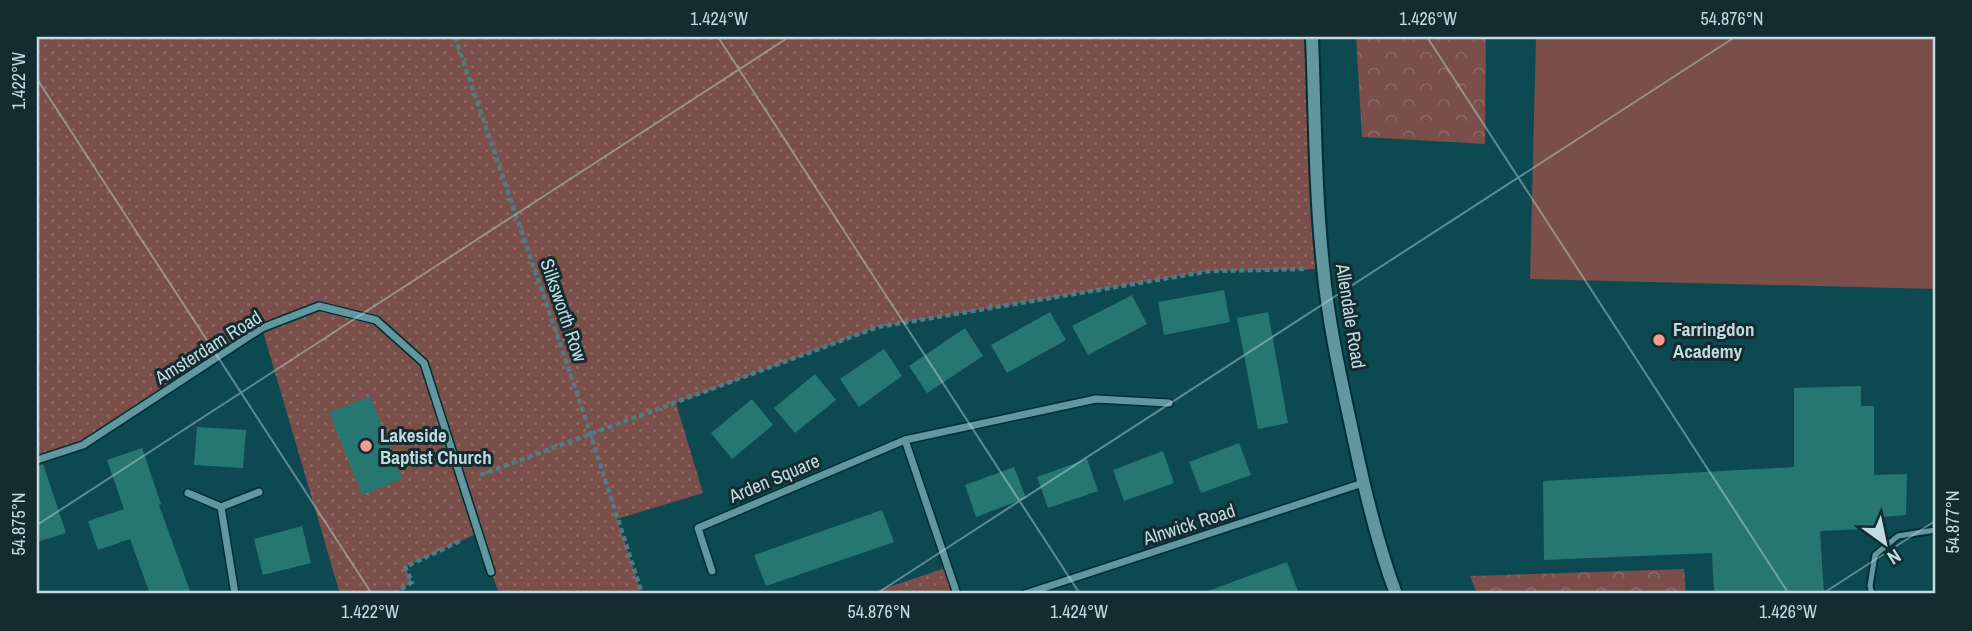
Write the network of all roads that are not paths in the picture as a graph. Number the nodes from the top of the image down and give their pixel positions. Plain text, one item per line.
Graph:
1 (1312, 37) edge
2 (1169, 403) dead end
3 (905, 440) junction
4 (37, 460) edge
5 (1363, 483) junction
6 (258, 492) dead end
7 (188, 493) dead end
8 (221, 507) junction
9 (1935, 530) edge
10 (712, 571) dead end
11 (491, 572) dead end
12 (235, 594) edge
13 (957, 594) edge
14 (1025, 594) edge
15 (1396, 594) edge
16 (1872, 594) edge

1 - 5 street, Allendale Road
2 - 3 street, Arden Square
3 - 10 street, Arden Square
3 - 13 street
4 - 11 street, Amsterdam Road
5 - 14 street, Alnwick Road
5 - 15 street, Allendale Road
6 - 8 street
7 - 8 street
8 - 12 street
9 - 16 lane

